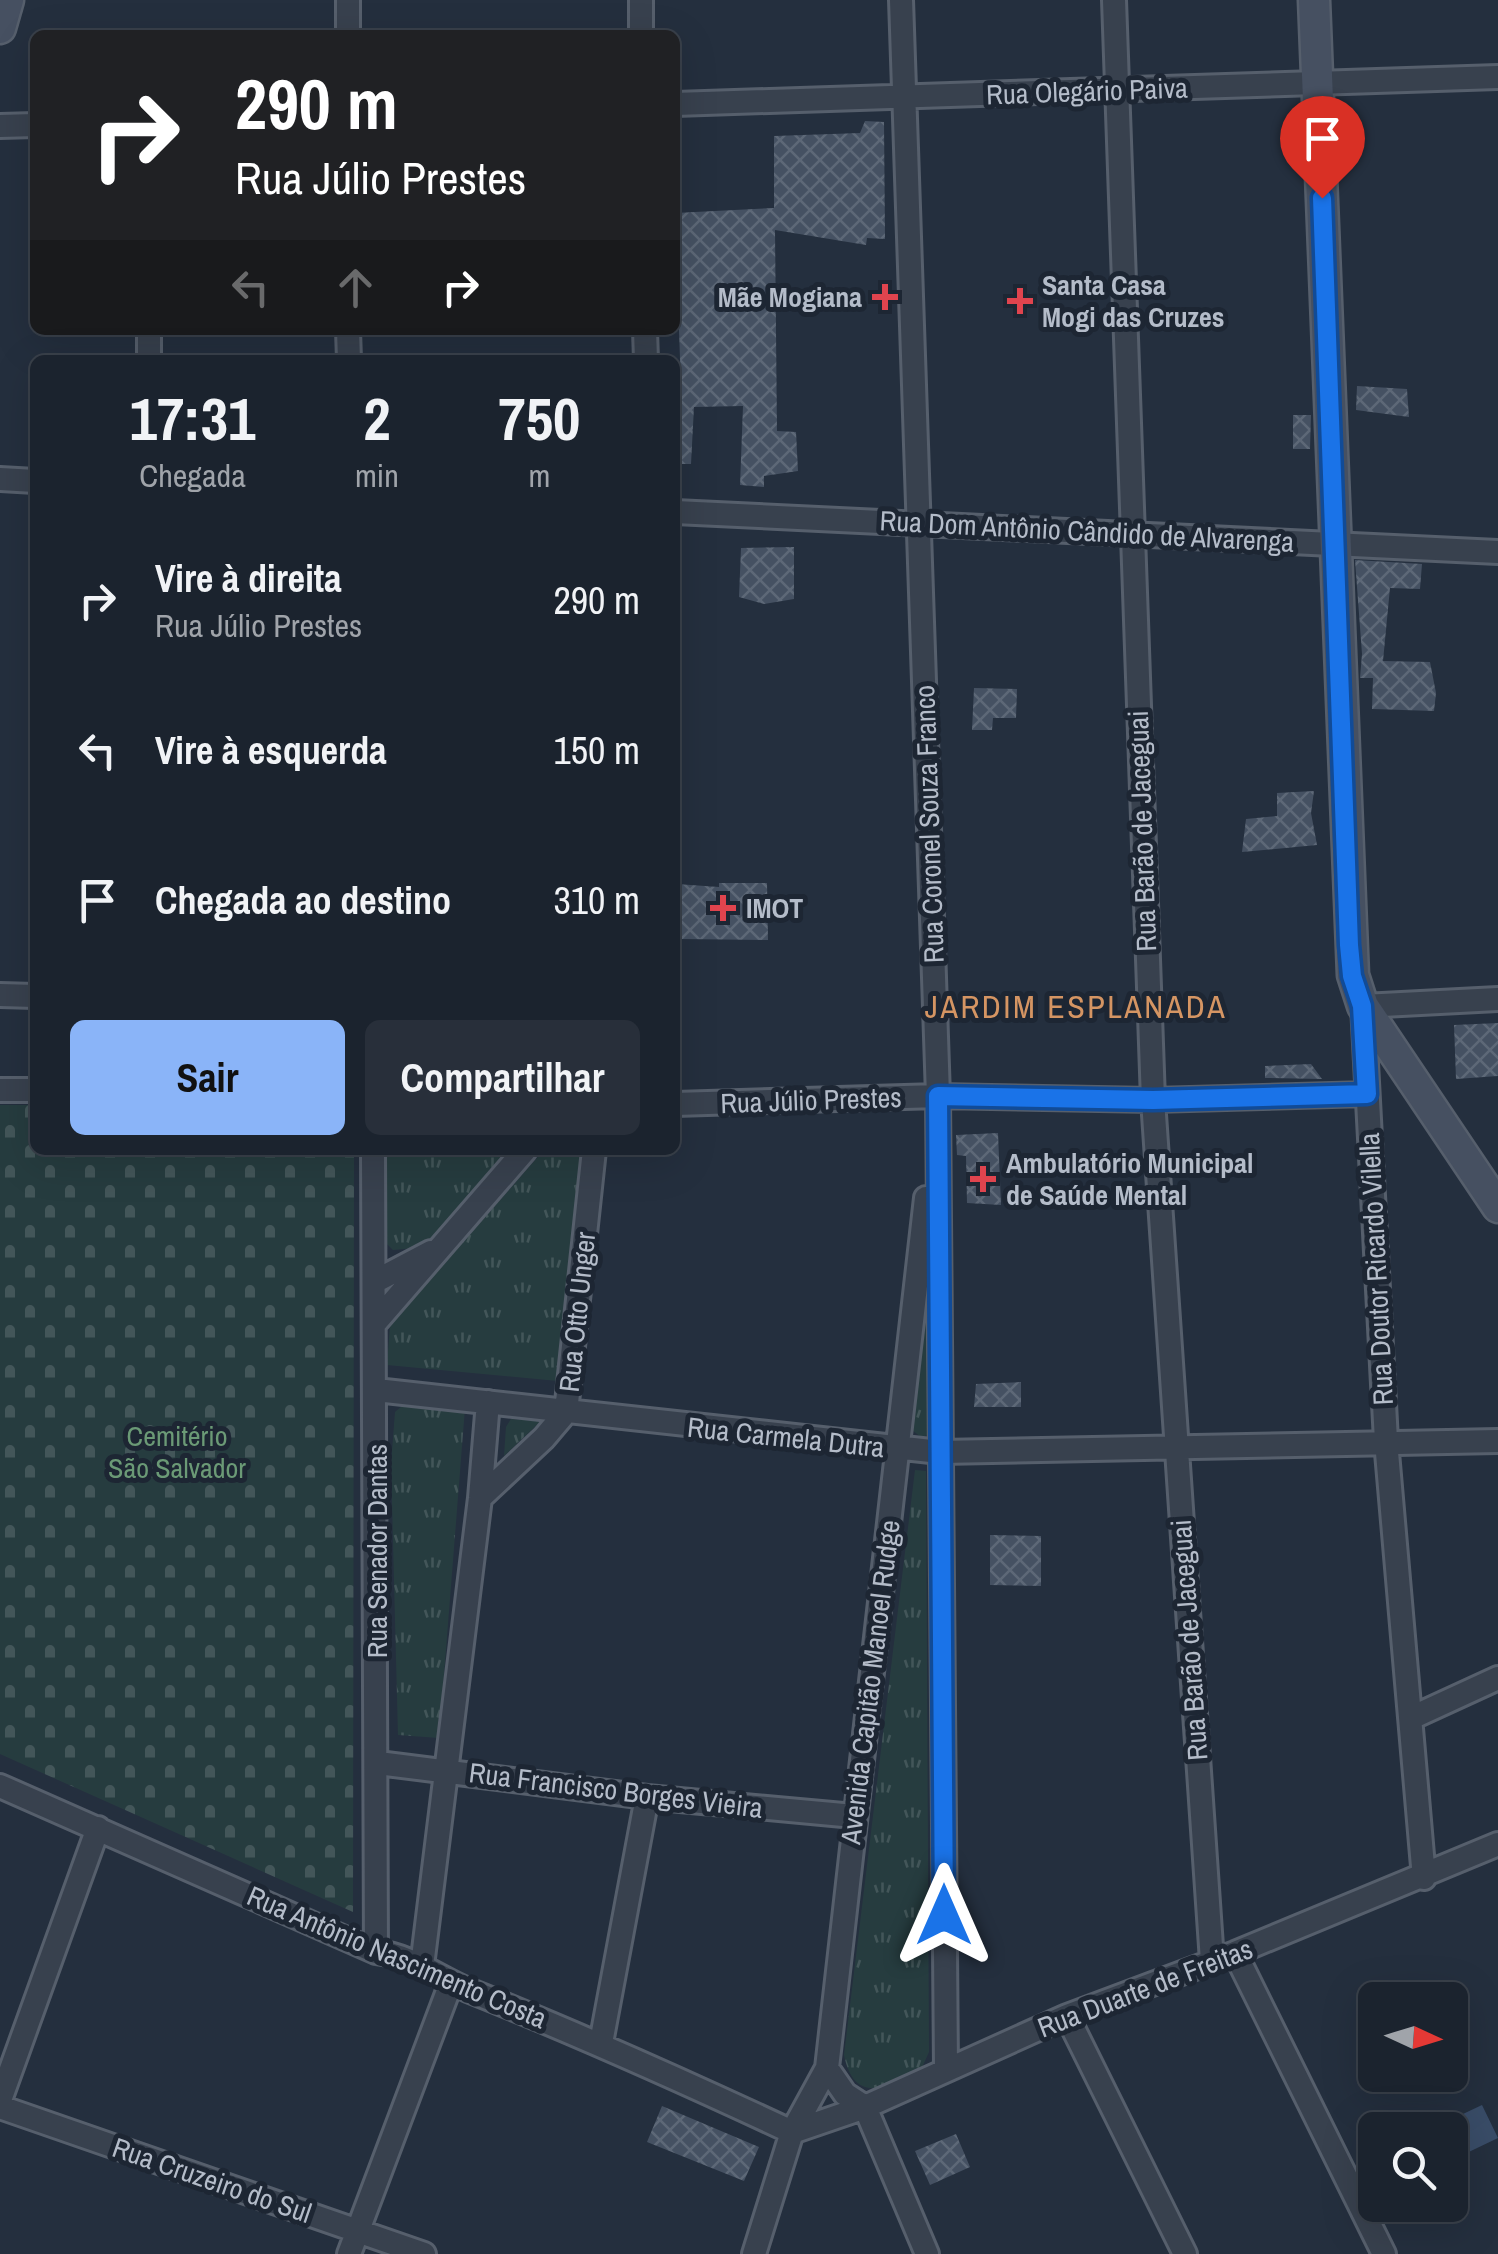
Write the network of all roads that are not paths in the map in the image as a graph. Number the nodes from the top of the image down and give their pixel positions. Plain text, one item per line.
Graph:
1 (8, 0) edge
2 (348, 0) edge
3 (641, 0) edge
4 (901, 0) edge
5 (1114, 0) edge
6 (1314, 0) edge
7 (0, 28) edge
8 (348, 30) edge
9 (641, 30) edge
10 (1498, 77) edge
11 (1317, 83) junction
12 (1118, 90) junction
13 (903, 97) junction
14 (680, 104) edge
15 (30, 125) edge
16 (0, 126) edge
17 (0, 480) edge
18 (30, 481) edge
19 (680, 512) edge
20 (920, 523) junction
21 (1130, 536) junction
22 (1336, 543) junction
23 (1498, 552) edge
24 (0, 996) edge
25 (30, 996) edge
26 (1498, 999) edge
27 (1362, 1006) junction
28 (0, 1090) edge
29 (30, 1090) edge
30 (1367, 1094) junction
31 (938, 1096) junction
32 (680, 1100) edge
33 (1153, 1100) junction
34 (373, 1155) edge
35 (522, 1155) edge
36 (593, 1155) edge
37 (1498, 1207) edge
38 (448, 1242) junction
39 (374, 1282) junction
40 (375, 1322) junction
41 (376, 1390) junction
42 (488, 1402) junction
43 (566, 1412) junction
44 (1386, 1441) junction
45 (1498, 1441) edge
46 (1175, 1448) junction
47 (896, 1450) junction
48 (940, 1452) junction
49 (480, 1498) junction
50 (1498, 1678) edge
51 (1411, 1718) junction
52 (378, 1763) junction
53 (445, 1771) junction
54 (0, 1786) edge
55 (646, 1797) junction
56 (854, 1816) junction
57 (98, 1828) junction
58 (1498, 1844) edge
59 (1424, 1878) junction
60 (376, 1952) junction
61 (1236, 1954) junction
62 (1212, 1961) junction
63 (422, 1966) junction
64 (452, 1983) junction
65 (1068, 2016) junction
66 (601, 2043) junction
67 (826, 2068) junction
68 (946, 2069) junction
69 (0, 2104) edge
70 (865, 2106) junction
71 (792, 2132) junction
72 (357, 2230) junction
73 (348, 2254) edge
74 (424, 2254) edge
75 (754, 2254) edge
76 (926, 2254) edge
77 (1185, 2254) edge
78 (1384, 2254) edge

1 - 7 street
2 - 8 street
3 - 9 street
4 - 13 street, Rua Coronel Souza Franco
5 - 12 street, Rua Barão de Jaceguai
6 - 11 street, Rua Doutor Ricardo Vilella
10 - 11 street, Rua Olegário Paiva
11 - 12 street, Rua Olegário Paiva
11 - 22 street, Rua Doutor Ricardo Vilella
12 - 13 street, Rua Olegário Paiva
12 - 21 street, Rua Barão de Jaceguai
13 - 14 street, Rua Olegário Paiva
13 - 20 street, Rua Coronel Souza Franco
15 - 16 street
17 - 18 street
19 - 20 street, Rua Dom Antônio Cândido de Alvarenga
20 - 21 street, Rua Dom Antônio Cândido de Alvarenga
20 - 31 street, Rua Coronel Souza Franco
21 - 22 street, Rua Dom Antônio Cândido de Alvarenga
21 - 33 street, Rua Barão de Jaceguai
22 - 23 street, Rua Dom Antônio Cândido de Alvarenga
22 - 27 street, Rua Doutor Ricardo Vilella
24 - 25 street
26 - 27 street
27 - 30 street, Rua Doutor Ricardo Vilella
27 - 37 street
28 - 29 street
30 - 33 street, Rua Júlio Prestes
30 - 44 street, Rua Doutor Ricardo Vilella
31 - 32 street, Rua Júlio Prestes
31 - 33 street, Rua Júlio Prestes
31 - 47 street, Avenida Capitão Manoel Rudge
31 - 48 street, Rua Coronel Souza Franco
33 - 46 street, Rua Barão de Jaceguai
34 - 39 street, Rua Senador Dantas
35 - 38 street
36 - 43 street, Rua Otto Unger
38 - 39 street
38 - 40 street
39 - 40 street, Rua Senador Dantas
40 - 41 street, Rua Senador Dantas
41 - 42 street, Rua Carmela Dutra
41 - 52 street, Rua Senador Dantas
42 - 43 street, Rua Carmela Dutra
42 - 49 street
43 - 47 street, Rua Carmela Dutra
43 - 49 street, Rua Otto Unger
44 - 45 street, Rua Carmela Dutra
44 - 46 street, Rua Carmela Dutra
44 - 51 street, Rua Doutor Ricardo Vilella
46 - 48 street, Rua Carmela Dutra
46 - 62 street, Rua Barão de Jaceguai
47 - 48 street, Rua Carmela Dutra
47 - 56 street, Avenida Capitão Manoel Rudge
48 - 68 street, Rua Coronel Souza Franco
49 - 53 street
50 - 51 street
51 - 59 street, Rua Doutor Ricardo Vilella
52 - 53 street, Rua Francisco Borges Vieira
52 - 60 street, Rua Senador Dantas
53 - 55 street, Rua Francisco Borges Vieira
53 - 63 street
54 - 57 street, Rua Antônio Nascimento Costa
55 - 56 street, Rua Francisco Borges Vieira
55 - 66 street
56 - 67 street, Avenida Capitão Manoel Rudge
57 - 60 street, Rua Antônio Nascimento Costa
57 - 69 street
58 - 59 street, Rua Duarte de Freitas
59 - 61 street, Rua Duarte de Freitas
60 - 63 street, Rua Antônio Nascimento Costa
61 - 62 street, Rua Duarte de Freitas
61 - 78 street
62 - 65 street, Rua Duarte de Freitas
63 - 64 street, Rua Antônio Nascimento Costa
64 - 66 street, Rua Antônio Nascimento Costa
64 - 72 street
65 - 68 street, Rua Duarte de Freitas
65 - 77 street
66 - 71 street, Rua Antônio Nascimento Costa
67 - 70 street
67 - 71 street, Avenida Capitão Manoel Rudge
68 - 70 street, Rua Duarte de Freitas
69 - 72 street, Rua Cruzeiro do Sul
70 - 71 street, Rua Duarte de Freitas
70 - 76 street
71 - 75 street, Avenida Capitão Manoel Rudge
72 - 73 street
72 - 74 street, Rua Cruzeiro do Sul

